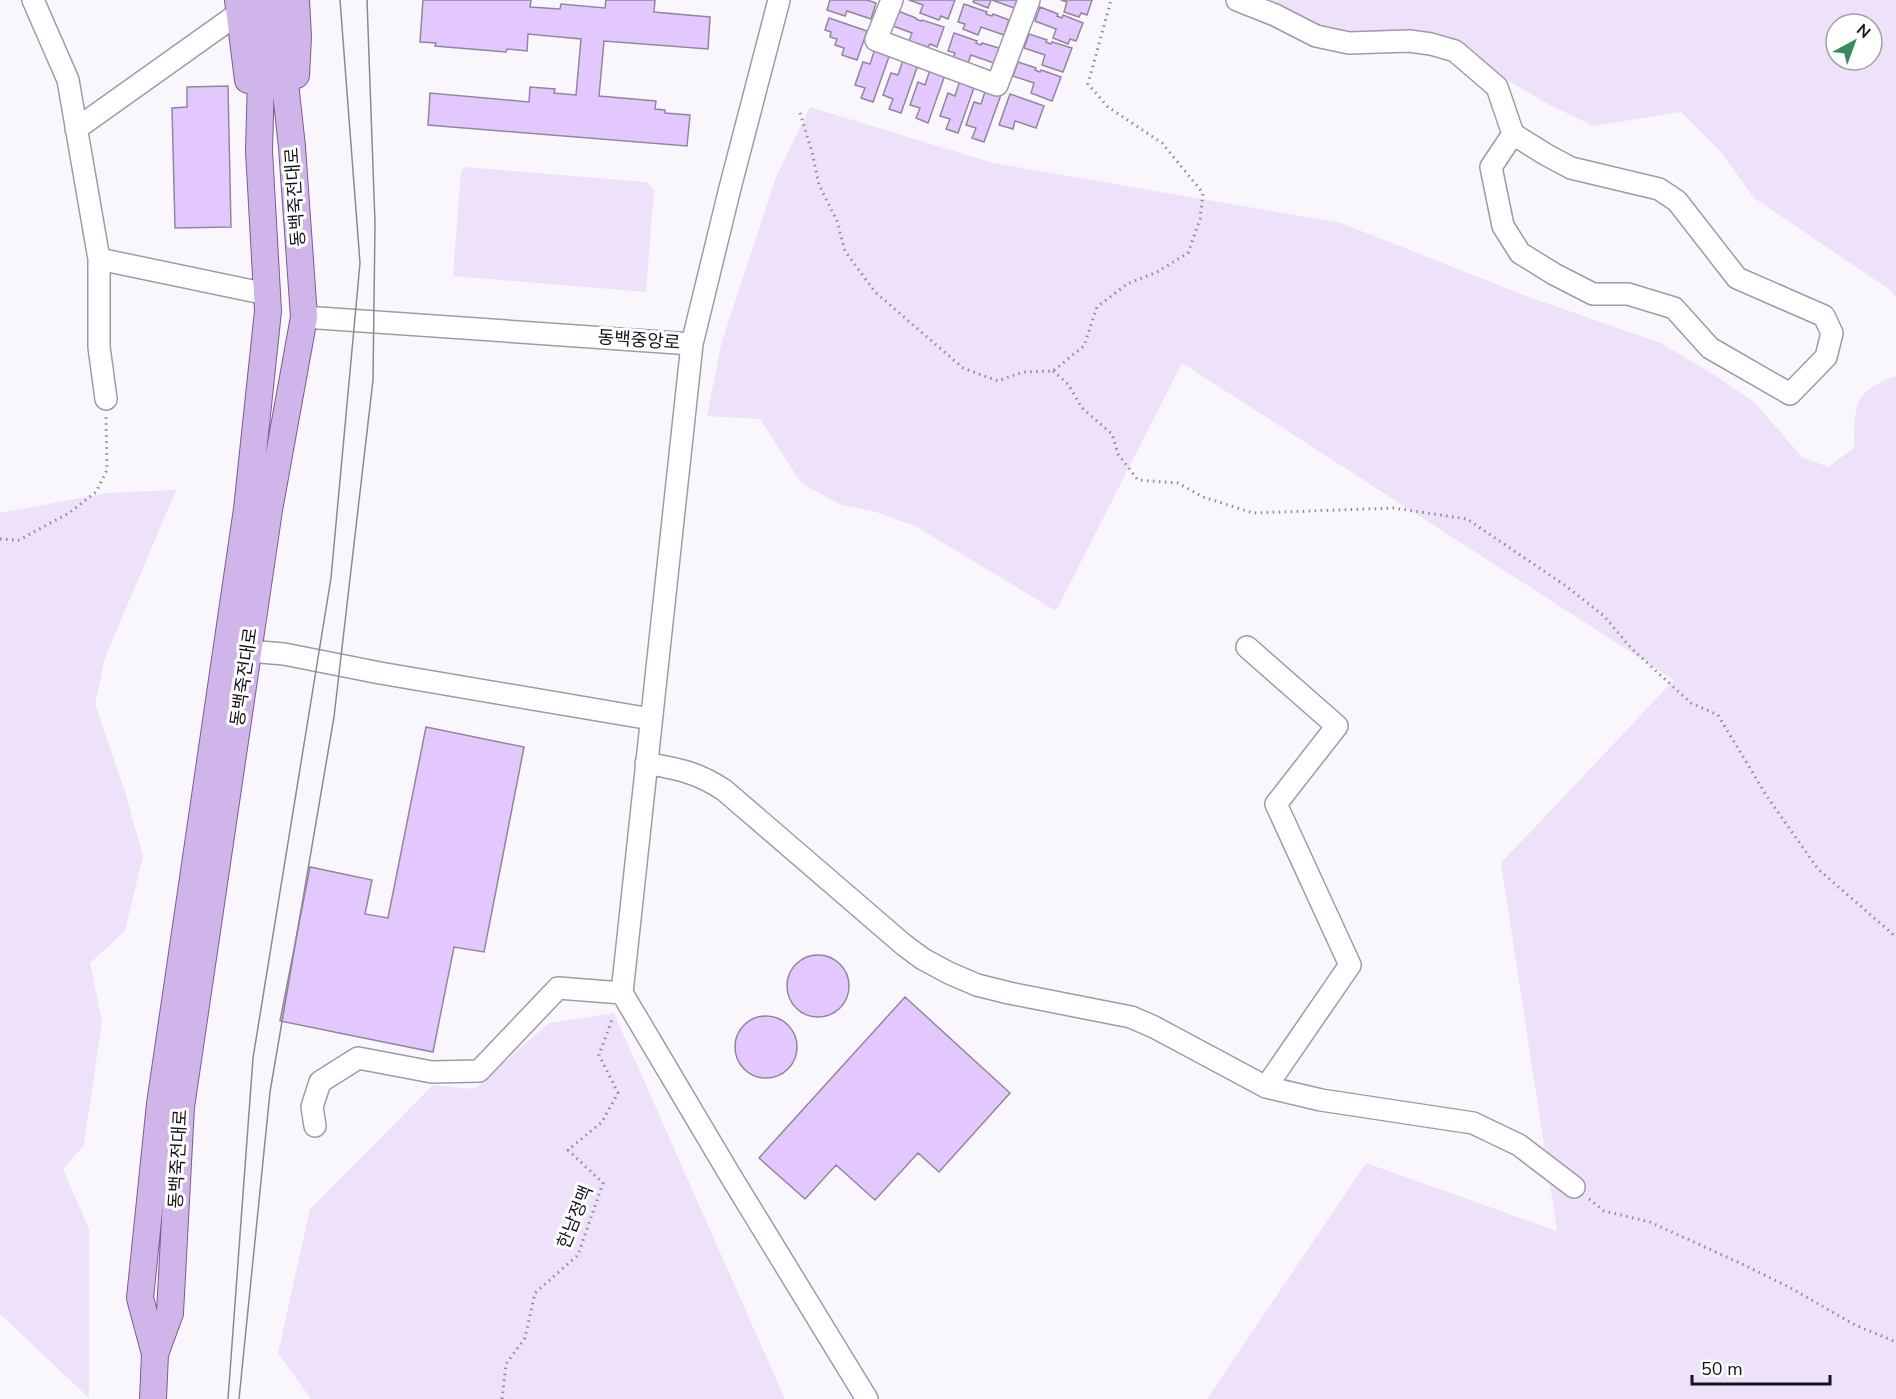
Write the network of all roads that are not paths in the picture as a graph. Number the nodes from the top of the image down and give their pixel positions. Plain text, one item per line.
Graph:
1 (33, 0) edge
2 (276, 0) edge
3 (296, 0) edge
4 (779, 0) edge
5 (892, 0) edge
6 (1029, 0) edge
7 (1237, 0) edge
8 (245, 4) edge
9 (76, 129) junction
10 (1513, 134) junction
11 (292, 147) junction
12 (99, 259) junction
13 (267, 294) junction
14 (304, 317) junction
15 (692, 344) junction
16 (106, 399) road end
17 (1247, 647) dead end
18 (248, 651) junction
19 (651, 719) junction
20 (646, 763) junction
21 (622, 993) junction
22 (1266, 1087) junction
23 (315, 1126) dead end
24 (1574, 1187) road end
25 (155, 1354) junction
26 (153, 1399) edge
27 (867, 1399) edge

1 - 9 street
2 - 11 main road, 동백죽전대로
3 - 11 main road
4 - 15 street, 동백중앙로
5 - 6 street
7 - 10 street
8 - 9 street
8 - 13 main road, 동백죽전대로
9 - 12 street
10 - 10 street
11 - 14 main road, 동백죽전대로
12 - 13 street
12 - 16 street
13 - 25 main road, 동백죽전대로
14 - 15 street, 동백중앙로
14 - 18 main road, 동백죽전대로
15 - 19 street
17 - 22 street
18 - 19 street
18 - 25 main road, 동백죽전대로
19 - 20 street
20 - 21 street
20 - 22 street
21 - 23 street
21 - 27 street
22 - 24 street
25 - 26 main road, 동백죽전대로

